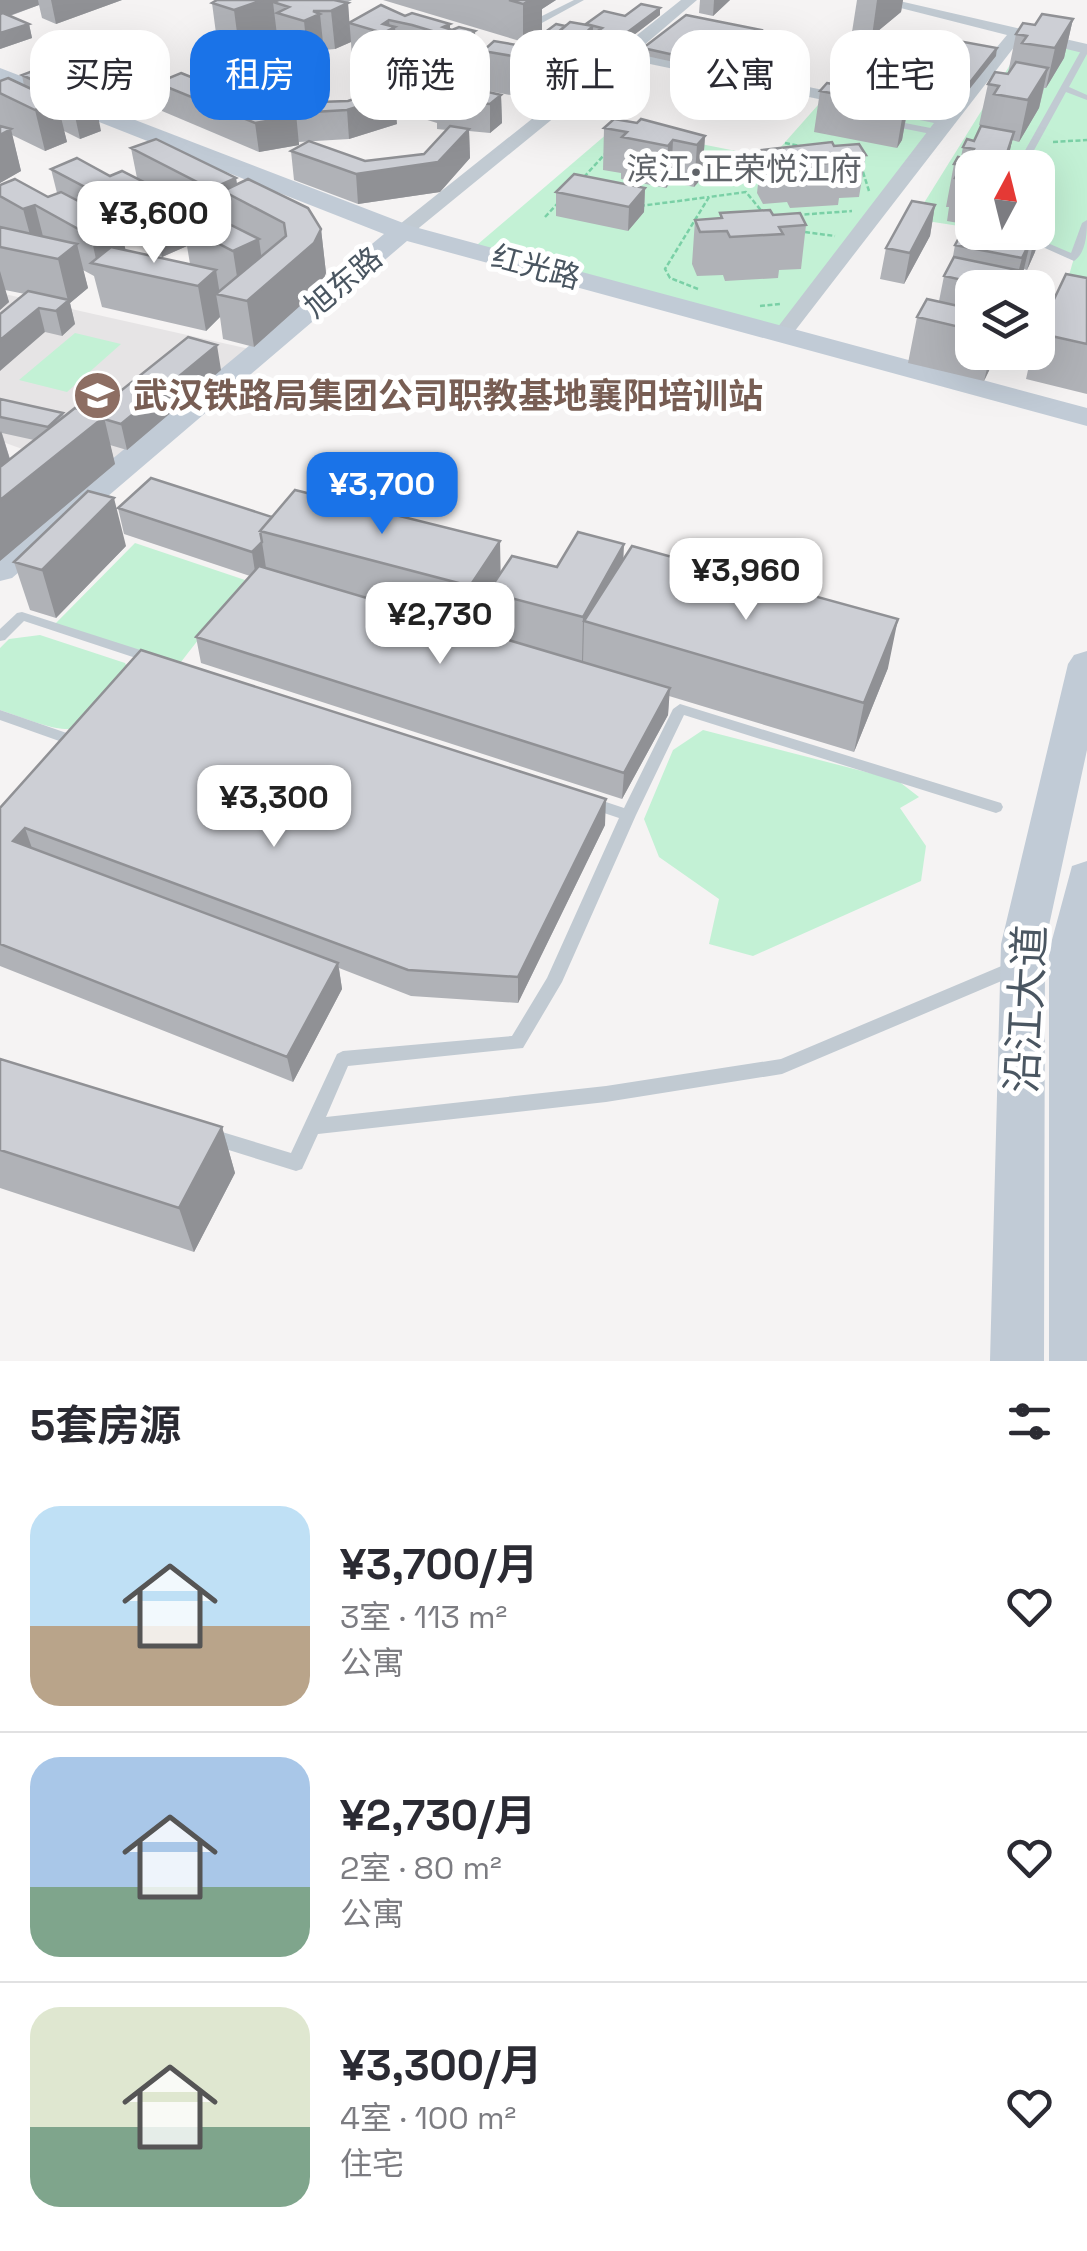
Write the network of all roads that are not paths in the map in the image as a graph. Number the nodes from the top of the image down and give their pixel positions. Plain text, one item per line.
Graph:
1 (580, 0) edge
2 (690, 0) edge
3 (876, 0) edge
4 (521, 18) edge
5 (650, 33) edge
6 (1017, 33) junction
7 (1086, 49) edge
8 (650, 60) edge
9 (0, 74) edge
10 (1064, 88) junction
11 (1087, 98) edge
12 (542, 120) edge
13 (884, 122) edge
14 (940, 126) junction
15 (1029, 150) edge
16 (1087, 223) edge
17 (402, 232) junction
18 (1055, 250) edge
19 (784, 332) junction
20 (1087, 417) edge
21 (0, 570) edge
22 (0, 637) edge
23 (1087, 664) edge
24 (176, 666) edge
25 (0, 714) edge
26 (87, 746) edge
27 (571, 796) edge
28 (996, 807) dead end
29 (628, 815) junction
30 (1087, 878) edge
31 (1022, 965) junction
32 (312, 1127) junction
33 (185, 1129) edge
34 (1080, 1337) edge
35 (1017, 1361) edge

1 - 4 lane
2 - 5 street, 旭东路
3 - 6 street
6 - 7 street
6 - 14 street
7 - 10 lane
8 - 14 street
9 - 17 street, 红光路
10 - 11 lane
10 - 15 lane
12 - 17 street, 旭东路
13 - 14 lane
14 - 19 street
16 - 18 lane
17 - 19 street, 红光路
17 - 21 street, 旭东路
19 - 20 street, 红光路
22 - 24 lane
23 - 31 street, 沿江大道
25 - 26 lane
27 - 29 lane
28 - 29 lane
29 - 32 lane
30 - 34 street, 沿江大道
31 - 32 lane
31 - 35 street, 沿江大道
32 - 33 lane

